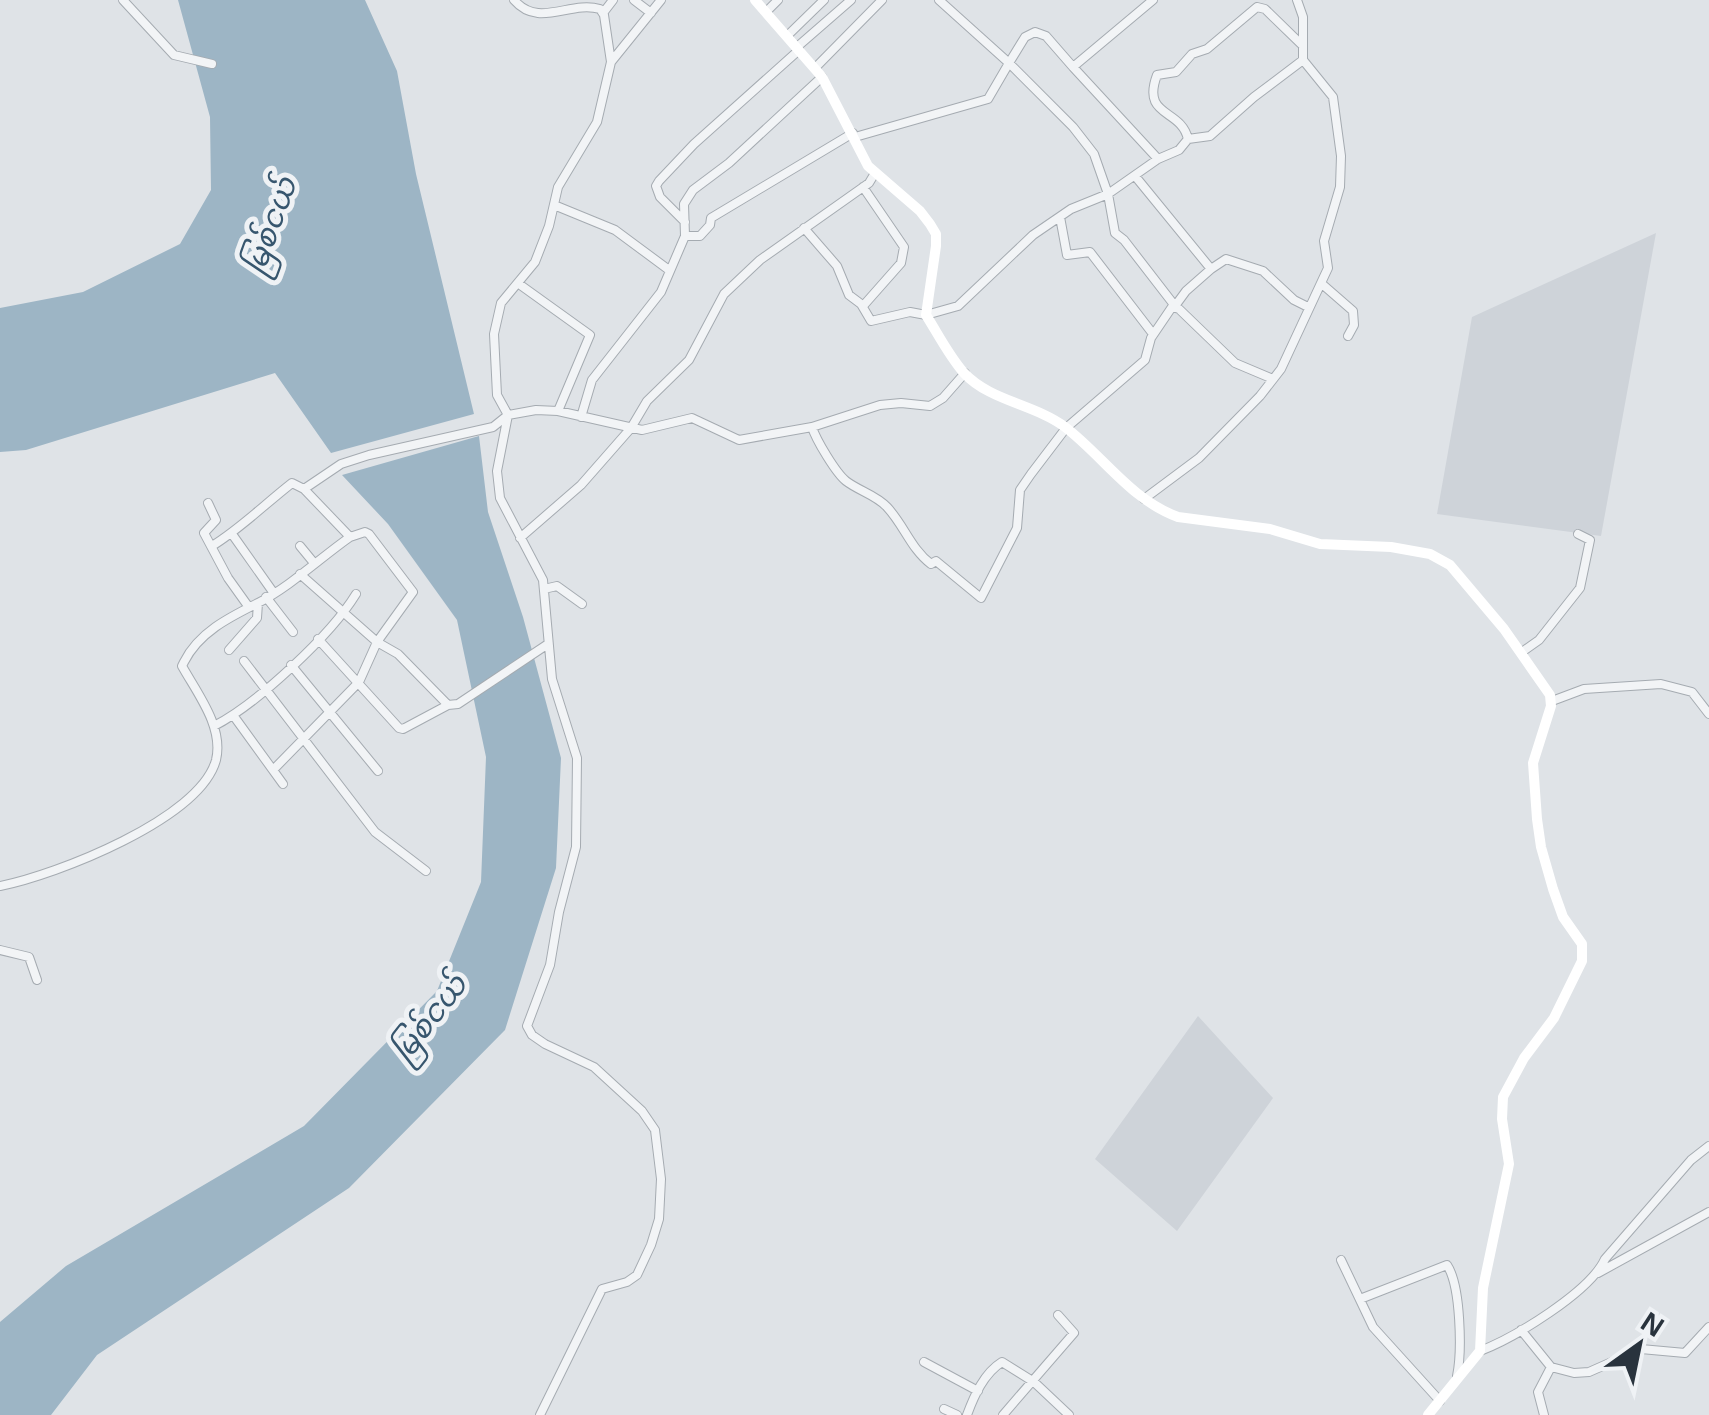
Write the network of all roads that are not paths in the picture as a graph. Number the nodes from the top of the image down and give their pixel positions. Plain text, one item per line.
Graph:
1 (124, 0) edge
2 (514, 0) edge
3 (613, 0) edge
4 (634, 0) edge
5 (662, 0) edge
6 (755, 0) edge
7 (778, 0) edge
8 (824, 0) edge
9 (851, 0) edge
10 (882, 0) edge
11 (940, 0) edge
12 (1153, 0) edge
13 (1297, 0) edge
14 (576, 4) edge
15 (766, 12) junction
16 (603, 13) junction
17 (650, 13) junction
18 (787, 36) junction
19 (1302, 44) junction
20 (798, 48) junction
21 (1302, 60) junction
22 (611, 62) junction
23 (1009, 63) junction
24 (212, 64) dead end
25 (1073, 68) junction
26 (818, 72) junction
27 (854, 135) junction
28 (1188, 139) junction
29 (1158, 160) junction
30 (876, 173) junction
31 (1136, 176) junction
32 (863, 187) junction
33 (1108, 194) junction
34 (554, 204) junction
35 (1060, 217) junction
36 (685, 222) junction
37 (804, 228) junction
38 (685, 236) junction
39 (1211, 269) junction
40 (669, 270) junction
41 (518, 284) junction
42 (1322, 284) junction
43 (863, 306) junction
44 (1176, 306) junction
45 (1308, 307) junction
46 (926, 315) junction
47 (1153, 334) junction
48 (1348, 336) dead end
49 (964, 374) junction
50 (1273, 379) junction
51 (558, 411) junction
52 (508, 414) junction
53 (581, 417) junction
54 (812, 427) junction
55 (631, 428) junction
56 (1066, 428) junction
57 (304, 489) junction
58 (1144, 499) junction
59 (208, 503) dead end
60 (232, 534) junction
61 (1578, 534) dead end
62 (350, 537) junction
63 (520, 538) junction
64 (212, 546) junction
65 (300, 546) dead end
66 (314, 562) junction
67 (300, 574) junction
68 (544, 590) junction
69 (356, 594) dead end
70 (270, 595) junction
71 (582, 604) dead end
72 (253, 605) junction
73 (344, 612) junction
74 (293, 632) dead end
75 (318, 639) junction
76 (378, 642) junction
77 (548, 644) junction
78 (229, 650) dead end
79 (1522, 652) junction
80 (244, 661) dead end
81 (291, 666) junction
82 (359, 682) junction
83 (264, 689) junction
84 (1552, 701) junction
85 (453, 705) junction
86 (332, 712) junction
87 (1709, 714) edge
88 (233, 715) junction
89 (214, 726) junction
90 (302, 741) junction
91 (273, 770) junction
92 (378, 771) dead end
93 (283, 784) dead end
94 (426, 870) dead end
95 (0, 886) edge
96 (0, 950) edge
97 (37, 980) dead end
98 (1709, 1146) edge
99 (1697, 1156) junction
100 (1709, 1165) edge
101 (1709, 1212) edge
102 (1340, 1260) dead end
103 (1598, 1274) junction
104 (1360, 1298) junction
105 (1058, 1315) dead end
106 (1709, 1327) edge
107 (1521, 1330) junction
108 (1480, 1351) junction
109 (924, 1362) dead end
110 (1552, 1368) junction
111 (1457, 1376) junction
112 (1034, 1382) junction
113 (978, 1391) junction
114 (1440, 1401) junction
115 (944, 1409) dead end
116 (540, 1415) edge
117 (957, 1415) edge
118 (967, 1415) edge
119 (1003, 1415) edge
120 (1069, 1415) edge
121 (1428, 1415) edge
122 (1544, 1415) edge

1 - 24 street
2 - 14 street
3 - 16 street
4 - 17 street
5 - 17 street
6 - 15 street
7 - 15 street
8 - 18 street
9 - 20 street
10 - 26 street
11 - 23 street
12 - 25 street
13 - 19 street
14 - 16 street
15 - 18 street
16 - 22 street
17 - 22 street
18 - 20 street
19 - 21 street
19 - 28 street
20 - 26 street
20 - 36 street
21 - 28 street
21 - 42 street
22 - 34 street
23 - 25 street
23 - 27 street
23 - 33 street
25 - 29 street
26 - 27 street
26 - 36 street
27 - 30 street
27 - 38 street
28 - 29 street
29 - 31 street
30 - 32 street
30 - 46 street
31 - 33 street
31 - 39 street
32 - 37 street
32 - 43 street
33 - 35 street
33 - 44 street
34 - 40 street
34 - 41 street
35 - 46 street
35 - 47 street
36 - 38 street
37 - 43 street
37 - 55 street
38 - 40 street
39 - 44 street
39 - 45 street
40 - 53 street
41 - 51 street
41 - 52 street
42 - 45 street
42 - 48 street
43 - 46 street
44 - 47 street
44 - 50 street
45 - 50 street
46 - 49 street
47 - 56 street
49 - 54 street
49 - 56 street
50 - 58 street
51 - 52 street
51 - 53 street
52 - 57 street
52 - 63 street
53 - 55 street
54 - 55 street
54 - 56 street
55 - 63 street
56 - 58 street
57 - 60 street
57 - 62 street
58 - 79 street
59 - 64 street
60 - 64 street
60 - 70 street
61 - 79 street
62 - 66 street
62 - 76 street
63 - 68 street
64 - 72 street
65 - 66 street
66 - 67 street
67 - 70 street
67 - 73 street
68 - 71 street
68 - 77 street
69 - 73 street
70 - 72 street
70 - 74 street
72 - 78 street
72 - 89 street
73 - 75 street
73 - 76 street
75 - 81 street
75 - 82 street
76 - 82 street
76 - 85 street
77 - 85 street
77 - 116 street
79 - 84 street
80 - 83 street
81 - 83 street
81 - 86 street
82 - 85 street
82 - 86 street
83 - 88 street
83 - 90 street
84 - 87 street
84 - 108 street
86 - 90 street
86 - 92 street
88 - 89 street
88 - 91 street
89 - 95 street
90 - 91 street
90 - 94 street
91 - 93 street
96 - 97 street
98 - 99 street
99 - 100 street
99 - 103 street
101 - 103 street
102 - 104 street
103 - 107 street
104 - 111 street
104 - 114 street
105 - 112 street
106 - 110 street
107 - 108 street
107 - 110 street
108 - 111 street
109 - 113 street
110 - 122 street
111 - 114 street
112 - 113 street
112 - 119 street
112 - 120 street
113 - 118 street
114 - 121 street
115 - 117 street

